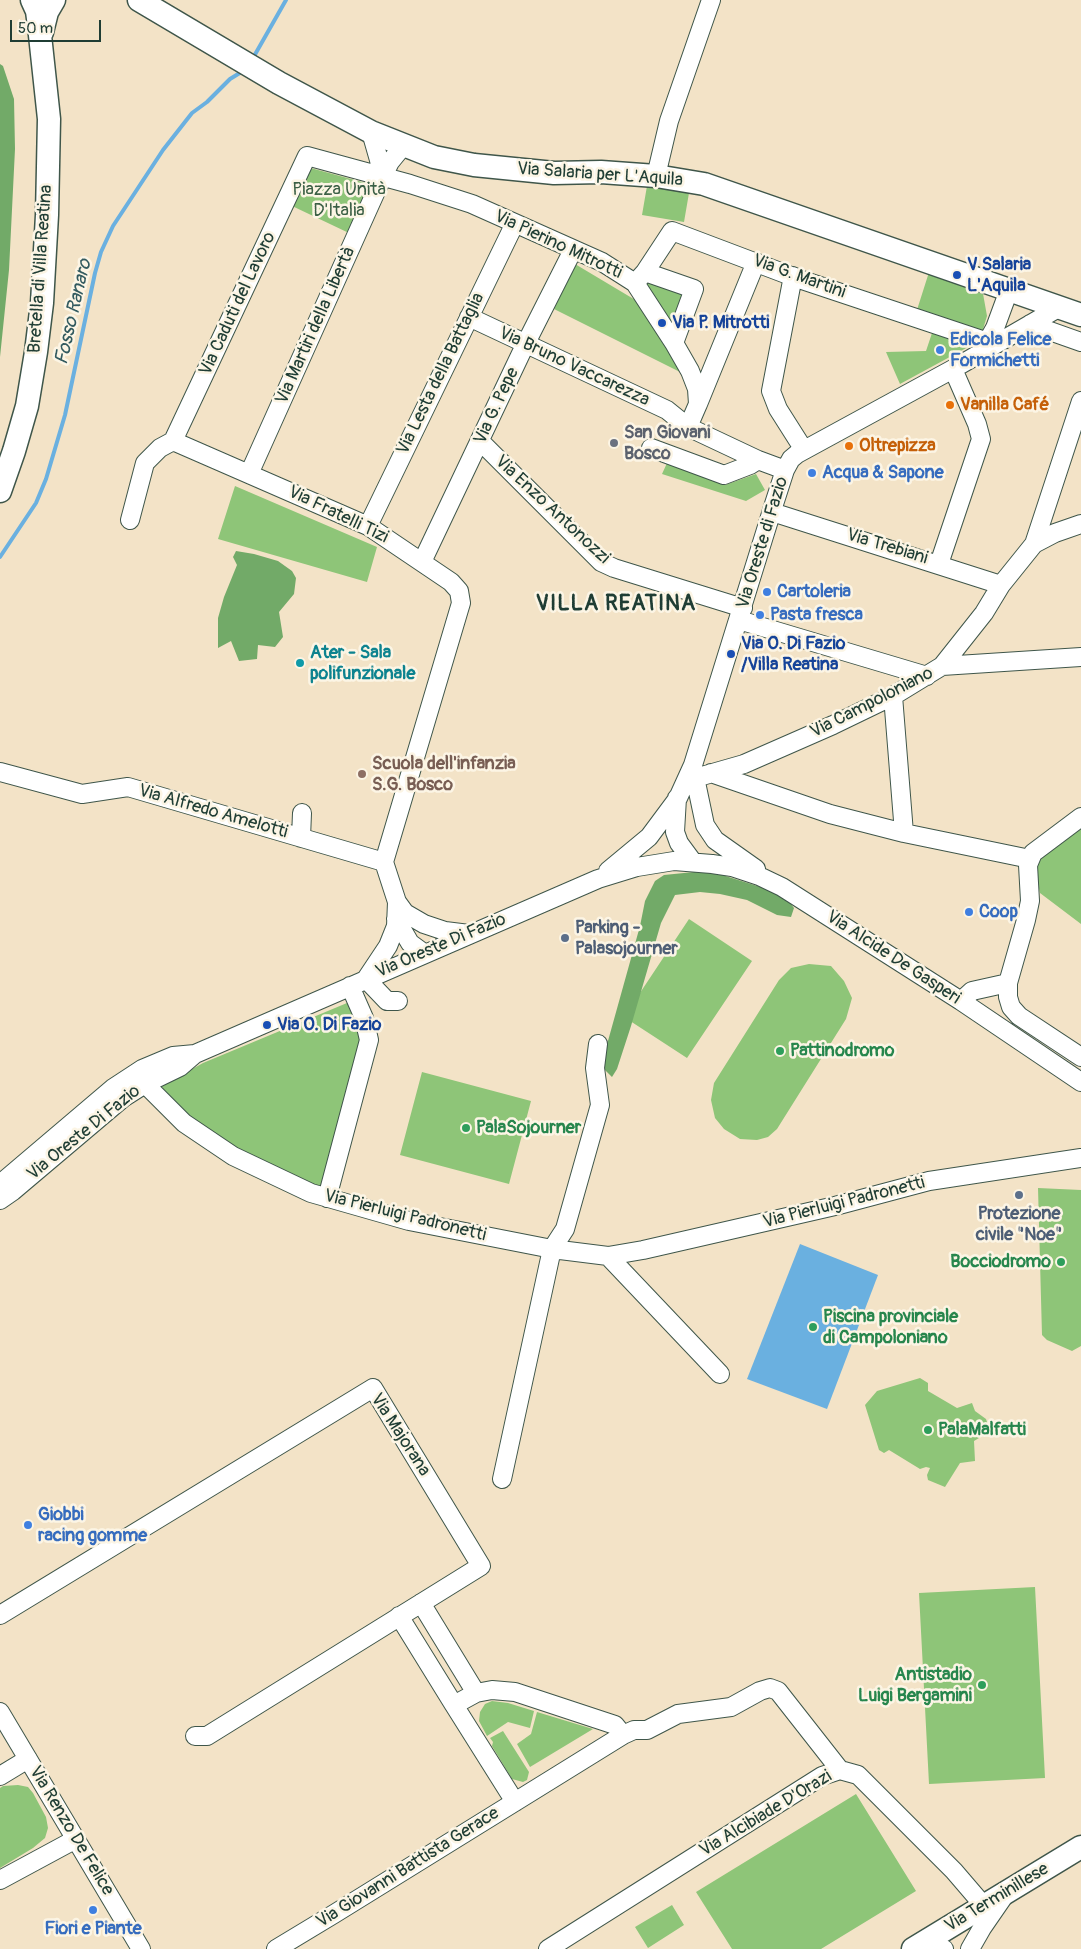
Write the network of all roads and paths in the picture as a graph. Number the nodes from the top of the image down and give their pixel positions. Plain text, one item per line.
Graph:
1 (32, 0) edge
2 (54, 0) edge
3 (139, 0) edge
4 (711, 0) edge
5 (40, 43) junction
6 (370, 132) junction
7 (403, 146) junction
8 (656, 176) junction
9 (382, 178) junction
10 (515, 223) junction
11 (573, 250) junction
12 (756, 262) junction
13 (793, 276) junction
14 (640, 277) junction
15 (1019, 293) junction
16 (1060, 307) junction
17 (1081, 315) edge
18 (468, 317) junction
19 (1026, 327) junction
20 (1081, 342) edge
21 (674, 343) junction
22 (525, 345) junction
23 (984, 348) junction
24 (953, 369) junction
25 (1081, 401) edge
26 (698, 404) junction
27 (688, 427) junction
28 (173, 441) junction
29 (480, 442) junction
30 (651, 448) dead end
31 (804, 450) junction
32 (758, 460) junction
33 (785, 470) junction
34 (249, 474) junction
35 (0, 491) edge
36 (972, 504) dead end
37 (772, 512) junction
38 (130, 520) dead end
39 (1081, 524) edge
40 (368, 526) junction
41 (1034, 544) junction
42 (422, 562) junction
43 (944, 565) junction
44 (1002, 585) junction
45 (741, 614) junction
46 (1081, 657) edge
47 (942, 666) junction
48 (927, 676) junction
49 (893, 696) junction
50 (0, 772) edge
51 (699, 772) junction
52 (678, 798) junction
53 (302, 813) dead end
54 (1081, 818) edge
55 (705, 824) junction
56 (904, 833) junction
57 (301, 838) junction
58 (1030, 860) junction
59 (384, 862) junction
60 (693, 862) junction
61 (598, 879) junction
62 (782, 888) junction
63 (396, 911) junction
64 (414, 918) junction
65 (470, 934) junction
66 (425, 954) junction
67 (366, 979) junction
68 (1008, 983) junction
69 (350, 986) junction
70 (398, 1001) dead end
71 (960, 1001) junction
72 (598, 1044) dead end
73 (195, 1054) junction
74 (1081, 1056) edge
75 (1080, 1077) edge
76 (145, 1084) junction
77 (1081, 1158) edge
78 (4, 1192) edge
79 (327, 1198) junction
80 (0, 1208) edge
81 (552, 1249) junction
82 (608, 1256) junction
83 (720, 1374) dead end
84 (502, 1479) dead end
85 (421, 1603) junction
86 (0, 1615) edge
87 (400, 1616) junction
88 (476, 1693) junction
89 (454, 1705) junction
90 (0, 1712) edge
91 (623, 1735) junction
92 (195, 1736) dead end
93 (28, 1760) junction
94 (840, 1770) junction
95 (0, 1776) edge
96 (514, 1802) junction
97 (76, 1839) junction
98 (1081, 1847) edge
99 (0, 1880) edge
100 (1007, 1892) junction
101 (984, 1906) junction
102 (928, 1947) edge
103 (141, 1949) edge
104 (276, 1949) edge
105 (548, 1949) edge
106 (970, 1949) edge

1 - 5 main road, Bretella di Villa Reatina
2 - 5 main road
3 - 6 main road, Via Salaria per L'Aquila
4 - 8 street
5 - 35 main road, Bretella di Villa Reatina
6 - 7 main road, Via Salaria per L'Aquila
6 - 9 street
7 - 8 main road, Via Salaria per L'Aquila
7 - 9 street
8 - 15 main road, Via Salaria per L'Aquila
9 - 10 street, Via Pierino Mitrotti
9 - 28 street, Via Caduti del Lavoro
9 - 34 street, Via Martiri della Libertà
10 - 11 street, Via Pierino Mitrotti
10 - 18 street, Via Lesta della Battaglia
11 - 14 street, Via Pierino Mitrotti
11 - 22 street, Via G. Pepe
12 - 13 street, Via G. Martini
12 - 14 street, Via G. Martini
12 - 26 street
13 - 23 street, Via G. Martini
13 - 31 street
14 - 21 street, Via Pierino Mitrotti
14 - 21 street
15 - 16 main road, Via Salaria per L'Aquila
15 - 19 street
15 - 23 street
16 - 17 main road, Via Salaria per L'Aquila
16 - 19 street, Via Oreste di Fazio
18 - 22 street, Via Bruno Vaccarezza
18 - 40 street, Via Lesta della Battaglia
19 - 20 street
19 - 23 street, Via Oreste di Fazio
21 - 26 street, Via Pierino Mitrotti
22 - 27 street, Via Bruno Vaccarezza
22 - 29 street, Via G. Pepe
23 - 24 street, Via Oreste di Fazio
24 - 31 street, Via Oreste di Fazio
24 - 43 street
25 - 41 street
26 - 27 street
27 - 32 street, Via Bruno Vaccarezza
28 - 34 street, Via Fratelli Tizi
28 - 38 street
29 - 42 street, Via G. Pepe
29 - 45 street, Via Enzo Antonozzi
30 - 32 street
31 - 33 street, Via Oreste di Fazio
32 - 33 street, Via Bruno Vaccarezza
33 - 37 street, Via Oreste di Fazio
34 - 40 street, Via Fratelli Tizi
36 - 43 street
37 - 43 street, Via Trebiani
37 - 45 street, Via Oreste di Fazio
39 - 41 street, Via Campoloniano
40 - 42 street, Via Fratelli Tizi
41 - 44 street, Via Campoloniano
42 - 59 street, Via Fratelli Tizi
43 - 44 street, Via Trebiani
44 - 47 street, Via Campoloniano
45 - 48 street, Via Enzo Antonozzi
45 - 51 street, Via Oreste di Fazio
46 - 47 street
47 - 48 street, Via Campoloniano
48 - 49 street, Via Campoloniano
49 - 51 street, Via Campoloniano
49 - 56 street
50 - 57 street, Via Alfredo Amelotti
51 - 52 street, Via Oreste di Fazio
51 - 55 street
51 - 56 street
52 - 60 street
52 - 61 street
53 - 57 street
54 - 58 street
55 - 60 street
55 - 62 street
56 - 58 street
57 - 59 street, Via Alfredo Amelotti
58 - 68 street
59 - 63 street
60 - 61 street, Via Oreste Di Fazio
60 - 62 street, Via Alcide De Gasperi
61 - 65 street, Via Oreste Di Fazio
62 - 71 street, Via Alcide De Gasperi
63 - 64 street
63 - 66 street
63 - 67 street
64 - 65 street
64 - 66 street
65 - 66 street, Via Oreste Di Fazio
66 - 67 street, Via Oreste Di Fazio
67 - 69 street, Via Oreste Di Fazio
67 - 70 street
68 - 71 street
68 - 74 street
69 - 73 street, Via Oreste Di Fazio
69 - 79 street
71 - 75 street, Via Alcide De Gasperi
72 - 81 street
73 - 76 street, Via Oreste Di Fazio
73 - 78 street, Via Oreste Di Fazio
76 - 78 street, Via Oreste Di Fazio
76 - 79 street, Via Pierluigi Padronetti
77 - 82 street, Via Pierluigi Padronetti
78 - 80 street
79 - 81 street, Via Pierluigi Padronetti
81 - 82 street, Via Pierluigi Padronetti
81 - 84 street
82 - 83 street
85 - 86 street, Via Majorana
85 - 87 street, Via Majorana
85 - 88 street
87 - 89 street
87 - 92 street, Via Majorana
88 - 89 street
88 - 91 street
89 - 96 street
90 - 93 street, Via Renzo De Felice
91 - 94 street, Via Giovanni Battista Gerace
91 - 96 street, Via Giovanni Battista Gerace
93 - 95 street
93 - 97 street, Via Renzo De Felice
94 - 101 street, Via Alcibiade D'Orazi
94 - 105 street, Via Alcibiade D'Orazi
96 - 104 street, Via Giovanni Battista Gerace
97 - 99 street
97 - 103 street, Via Renzo De Felice
98 - 100 main road, Via Terminillese
100 - 101 main road, Via Terminillese
100 - 106 street
101 - 102 main road, Via Terminillese

